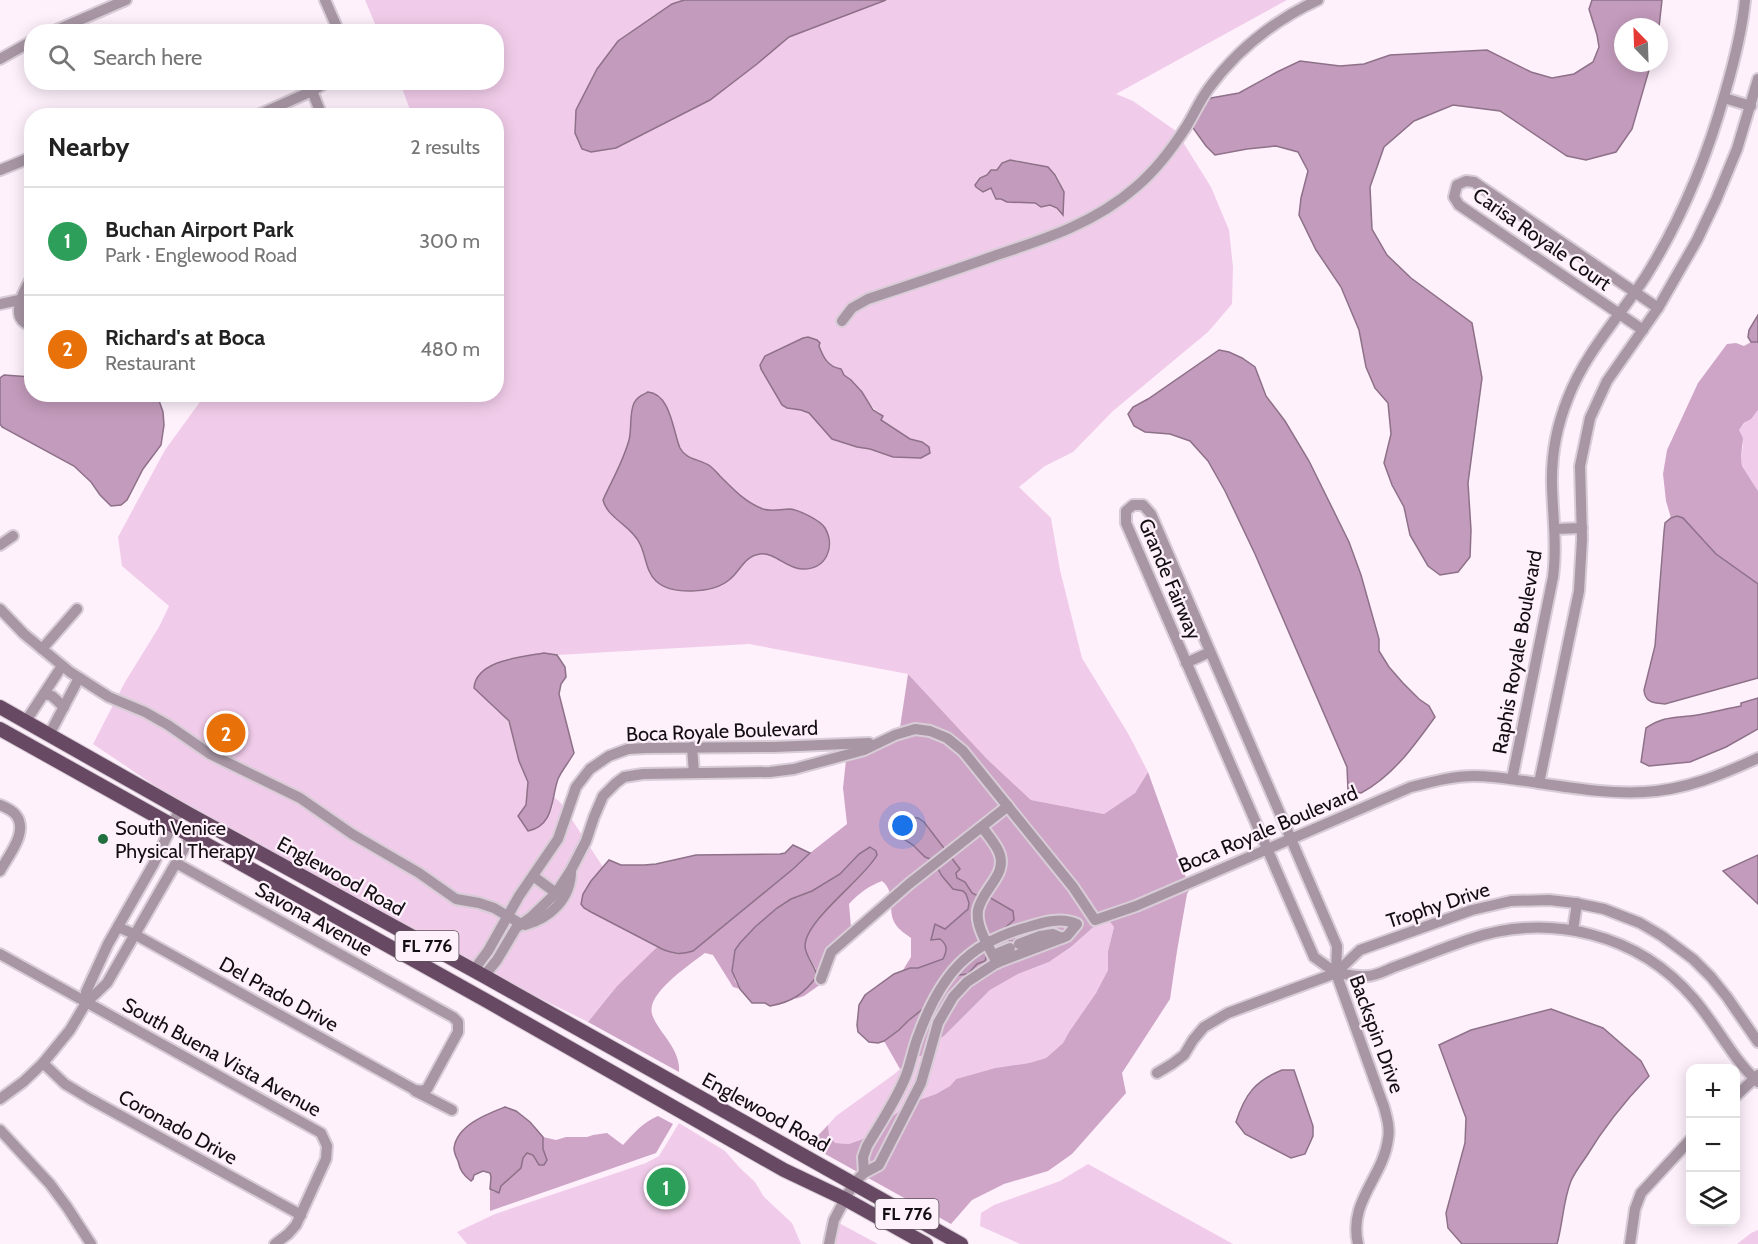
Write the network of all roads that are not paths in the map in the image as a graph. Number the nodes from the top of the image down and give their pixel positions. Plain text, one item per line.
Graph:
1 (126, 0) edge
2 (325, 0) edge
3 (1318, 0) edge
4 (1745, 0) edge
5 (70, 24) edge
6 (336, 24) edge
7 (24, 46) edge
8 (0, 59) edge
9 (1758, 79) edge
10 (312, 91) joint
11 (1724, 98) junction
12 (1751, 106) junction
13 (273, 108) edge
14 (319, 108) edge
15 (24, 160) edge
16 (0, 170) edge
17 (24, 291) edge
18 (1635, 292) junction
19 (19, 300) junction
20 (0, 304) edge
21 (1658, 308) junction
22 (1620, 315) junction
23 (842, 321) dead end
24 (24, 323) edge
25 (1643, 330) junction
26 (1582, 528) junction
27 (1555, 529) junction
28 (14, 536) dead end
29 (0, 545) edge
30 (0, 609) edge
31 (77, 609) dead end
32 (42, 649) junction
33 (1210, 652) junction
34 (1186, 663) junction
35 (62, 666) junction
36 (79, 678) junction
37 (44, 694) junction
38 (0, 707) edge
39 (64, 707) junction
40 (37, 728) junction
41 (0, 729) edge
42 (879, 742) junction
43 (29, 746) junction
44 (692, 747) junction
45 (1758, 758) edge
46 (694, 773) junction
47 (1512, 779) junction
48 (1539, 783) junction
49 (0, 805) edge
50 (1008, 806) junction
51 (180, 809) junction
52 (200, 821) junction
53 (172, 826) junction
54 (982, 827) junction
55 (192, 837) junction
56 (1292, 838) junction
57 (1267, 849) junction
58 (176, 863) junction
59 (571, 870) junction
60 (0, 871) edge
61 (533, 876) junction
62 (556, 893) junction
63 (1577, 903) junction
64 (508, 916) junction
65 (1095, 920) junction
66 (1077, 924) junction
67 (1035, 925) junction
68 (519, 926) junction
69 (118, 927) junction
70 (1573, 930) junction
71 (134, 934) junction
72 (1040, 936) junction
73 (1062, 938) junction
74 (383, 943) junction
75 (987, 943) junction
76 (0, 954) edge
77 (995, 959) junction
78 (478, 974) junction
79 (1336, 974) junction
80 (821, 979) dead end
81 (86, 1003) junction
82 (1758, 1042) edge
83 (43, 1063) junction
84 (1157, 1072) dead end
85 (1757, 1078) edge
86 (419, 1091) junction
87 (1740, 1093) edge
88 (0, 1099) edge
89 (452, 1110) dead end
90 (0, 1130) edge
91 (1686, 1144) edge
92 (864, 1173) junction
93 (854, 1183) junction
94 (844, 1199) junction
95 (301, 1215) junction
96 (91, 1244) edge
97 (275, 1244) edge
98 (829, 1244) edge
99 (926, 1244) edge
100 (961, 1244) edge
101 (1358, 1244) edge
102 (1630, 1244) edge

1 - 5 street
2 - 6 street
3 - 23 street
4 - 11 street, Raphis Royale Boulevard
7 - 8 street
9 - 12 street
10 - 13 street
10 - 14 street
11 - 12 street
11 - 18 street, Raphis Royale Boulevard
12 - 21 street
15 - 16 street
17 - 19 street
18 - 21 street, Carisa Royale Court
18 - 22 street, Raphis Royale Boulevard
18 - 22 street, Carisa Royale Court
19 - 20 street
19 - 24 street
21 - 25 street
22 - 25 street, Carisa Royale Court
22 - 27 street, Raphis Royale Boulevard
25 - 26 street
26 - 27 street
26 - 48 street
27 - 47 street, Raphis Royale Boulevard
28 - 29 street
30 - 32 street
31 - 32 street
32 - 35 street
33 - 34 street
33 - 34 street, Grande Fairway
33 - 56 street, Grande Fairway
34 - 57 street, Grande Fairway
35 - 36 street
35 - 37 street
36 - 39 street
36 - 64 street
37 - 39 street
37 - 40 street
38 - 40 main road, Englewood Road / FL 776
39 - 40 street
40 - 43 main road
40 - 51 main road, Englewood Road / FL 776
41 - 43 main road, Englewood Road / FL 776
42 - 44 street, Boca Royale Boulevard
42 - 46 street, Boca Royale Boulevard
42 - 50 street, Boca Royale Boulevard
43 - 53 main road, Englewood Road / FL 776
44 - 46 street
44 - 61 street, Boca Royale Boulevard
45 - 48 street, Boca Royale Boulevard
46 - 59 street, Boca Royale Boulevard
47 - 48 street, Boca Royale Boulevard
47 - 56 street, Boca Royale Boulevard
49 - 60 street
50 - 54 street
50 - 65 street, Boca Royale Boulevard
51 - 52 main road, Englewood Road / FL 776
51 - 53 street
52 - 55 street
52 - 78 main road, Englewood Road / FL 776
53 - 55 main road, Englewood Road / FL 776
53 - 69 street
54 - 75 street
54 - 80 street
55 - 58 street
55 - 74 main road, Englewood Road / FL 776
56 - 57 street, Boca Royale Boulevard
56 - 79 street, Backspin Drive
57 - 65 street, Boca Royale Boulevard
57 - 79 street, Grande Fairway
58 - 71 street
58 - 86 street, Savona Avenue
59 - 62 street, Boca Royale Boulevard
59 - 68 street
61 - 62 street
61 - 64 street, Boca Royale Boulevard
62 - 68 street, Boca Royale Boulevard
63 - 70 street
63 - 79 street, Trophy Drive
63 - 82 street, Trophy Drive
64 - 68 street
64 - 78 street, Boca Royale Boulevard
65 - 66 street
66 - 67 street
66 - 73 street
67 - 72 street
67 - 75 street
68 - 78 street, Boca Royale Boulevard
69 - 71 street, Del Prado Drive
69 - 81 street
70 - 79 street, Trophy Drive
70 - 85 street, Trophy Drive
71 - 81 street
71 - 86 street, Del Prado Drive
72 - 73 street
72 - 77 street
73 - 77 street
74 - 78 main road
74 - 94 main road, Englewood Road / FL 776
75 - 77 street
75 - 92 street
76 - 81 street, South Buena Vista Avenue
77 - 92 street
78 - 93 main road, Englewood Road / FL 776
79 - 84 street, Trophy Drive
79 - 101 street, Backspin Drive
81 - 83 street
81 - 95 street, South Buena Vista Avenue
83 - 88 street
83 - 95 street, Coronado Drive
85 - 87 street
86 - 89 street, Del Prado Drive
90 - 96 street
91 - 102 street
92 - 93 street
93 - 94 street
93 - 100 main road, FL 776
94 - 98 street
94 - 99 main road, FL 776
95 - 97 street, South Buena Vista Avenue

